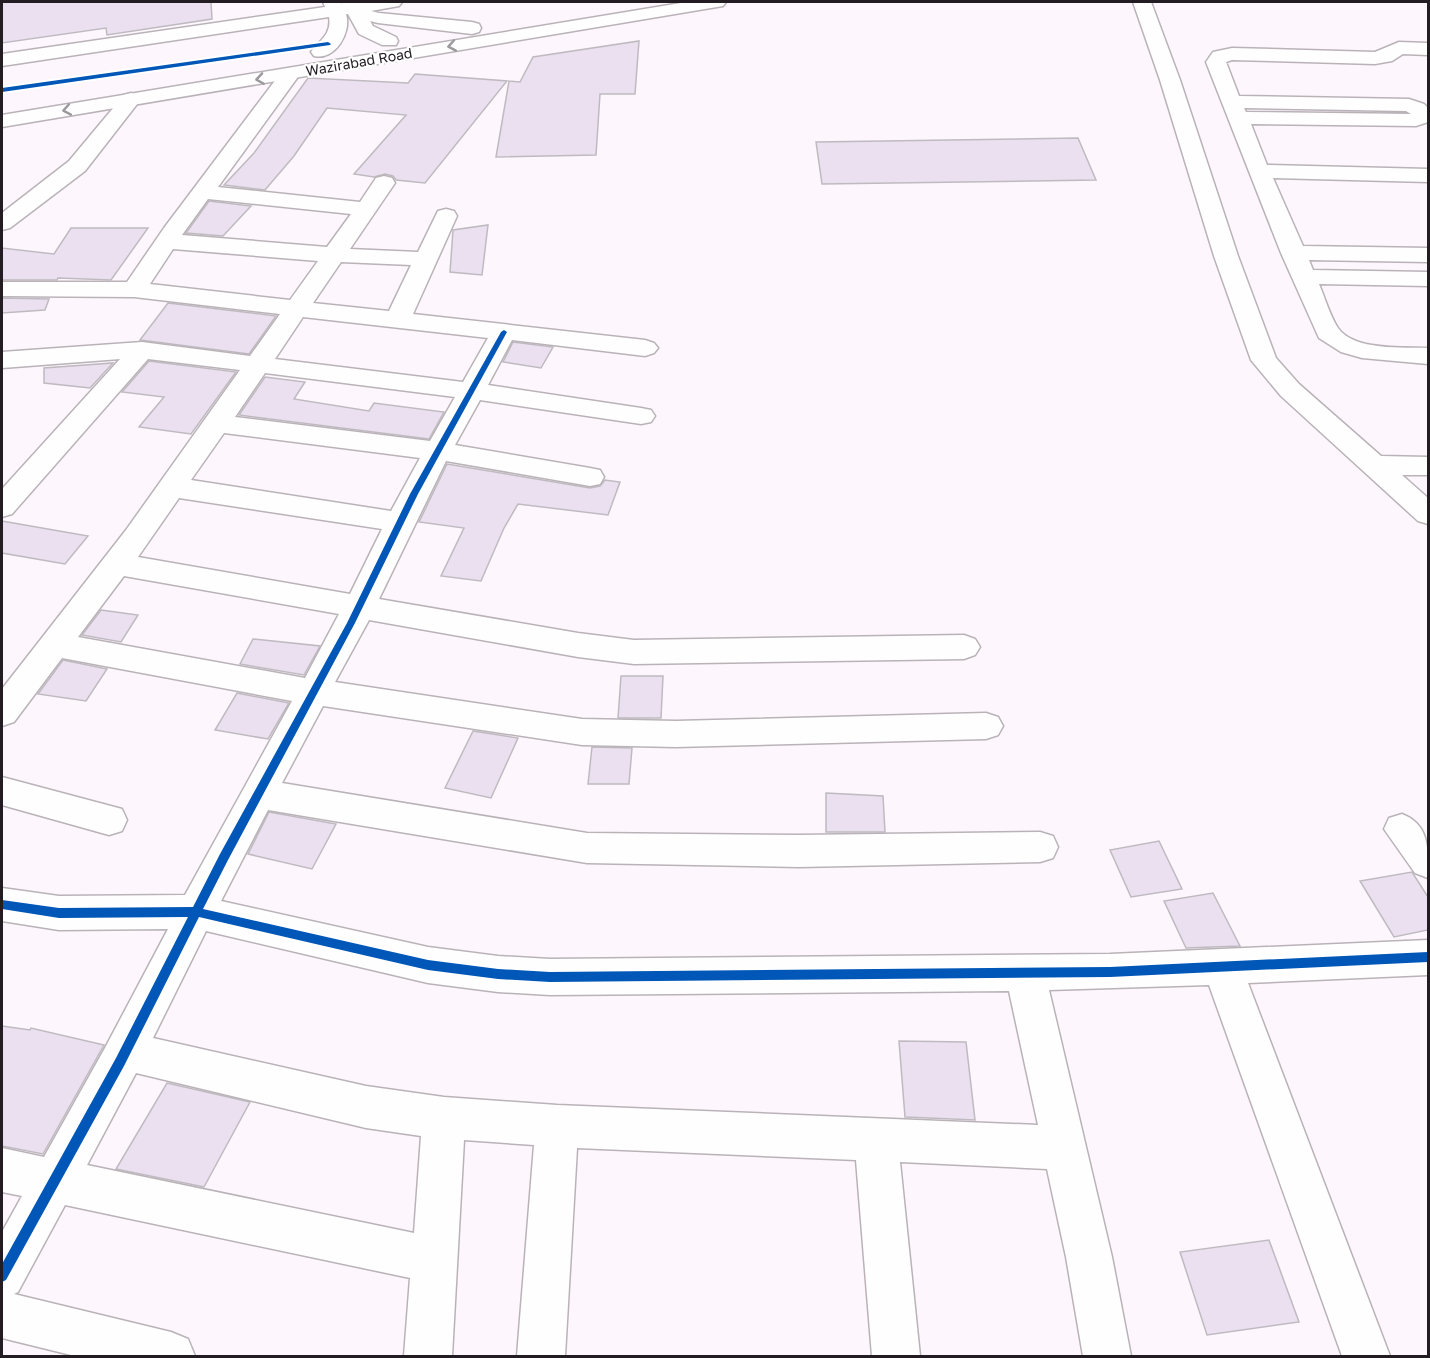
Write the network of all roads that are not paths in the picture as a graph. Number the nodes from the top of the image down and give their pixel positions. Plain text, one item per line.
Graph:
1 (393, 2) edge
2 (630, 2) edge
3 (717, 2) edge
4 (1142, 2) edge
5 (346, 7) edge
6 (472, 28) junction
7 (389, 41) junction
8 (1428, 49) edge
9 (321, 52) junction
10 (2, 60) edge
11 (290, 74) junction
12 (1208, 90) junction
13 (131, 99) junction
14 (2, 105) edge
15 (2, 121) edge
16 (1428, 175) edge
17 (1263, 181) junction
18 (384, 183) dead end
19 (204, 192) junction
20 (1428, 193) edge
21 (365, 209) junction
22 (446, 216) dead end
23 (2, 223) edge
24 (167, 241) junction
25 (1293, 253) junction
26 (333, 255) junction
27 (1428, 255) edge
28 (426, 259) junction
29 (1304, 277) junction
30 (1428, 279) edge
31 (2, 289) edge
32 (134, 290) junction
33 (297, 307) junction
34 (398, 319) junction
35 (504, 332) junction
36 (645, 348) dead end
37 (141, 350) junction
38 (1428, 356) edge
39 (2, 360) edge
40 (256, 365) junction
41 (472, 391) junction
42 (641, 416) dead end
43 (216, 423) junction
44 (439, 451) junction
45 (1375, 465) junction
46 (1428, 466) edge
47 (590, 477) dead end
48 (172, 487) junction
49 (2, 507) edge
50 (1428, 514) edge
51 (400, 522) junction
52 (117, 564) junction
53 (360, 605) junction
54 (54, 645) junction
55 (964, 647) dead end
56 (314, 692) junction
57 (2, 713) edge
58 (986, 726) dead end
59 (2, 791) edge
60 (259, 794) junction
61 (109, 820) dead end
62 (1402, 829) dead end
63 (1041, 847) dead end
64 (1428, 862) edge
65 (2, 904) edge
66 (196, 912) junction
67 (1428, 957) edge
68 (1222, 967) junction
69 (1024, 973) junction
70 (126, 1051) junction
71 (444, 1118) junction
72 (557, 1126) junction
73 (876, 1140) junction
74 (1064, 1148) junction
75 (2, 1170) edge
76 (54, 1181) junction
77 (435, 1260) junction
78 (2, 1276) edge
79 (2, 1315) edge
80 (171, 1356) edge
81 (428, 1356) edge
82 (541, 1356) edge
83 (896, 1356) edge
84 (1107, 1356) edge
85 (1366, 1356) edge

1 - 5 main road
2 - 6 main road, Wazirabad Road
3 -> 11 main road, Wazirabad Road
4 - 12 main road
5 - 6 main road
5 - 7 main road
5 - 9 main road
5 - 10 main road
6 - 7 main road, Wazirabad Road
7 - 9 main road, Wazirabad Road
8 - 12 main road
9 - 14 main road, Wazirabad Road
11 -> 13 main road, Wazirabad Road
11 - 19 main road
12 - 12 main road
12 - 17 main road
12 - 45 main road
13 -> 15 main road, Wazirabad Road
13 - 23 main road
16 - 17 main road
17 - 20 main road
17 - 25 main road
18 - 21 main road
19 - 21 main road
19 - 24 main road
21 - 26 main road
22 - 28 main road
24 - 26 main road
24 - 32 main road
25 - 27 main road
25 - 29 main road
26 - 28 main road
26 - 33 main road
28 - 34 main road
29 - 30 main road
29 - 38 main road
31 - 32 main road
32 - 33 main road
33 - 34 main road
33 - 40 main road
34 - 35 main road
35 - 36 main road
35 - 41 main road
37 - 39 main road
37 - 40 main road
37 - 49 main road
40 - 41 main road
40 - 43 main road
41 - 42 main road
41 - 44 main road
43 - 44 main road
43 - 48 main road
44 - 47 main road
44 - 51 main road
45 - 46 main road
45 - 50 main road
48 - 51 main road
48 - 52 main road
51 - 53 main road
52 - 53 main road
52 - 54 main road
53 - 55 main road
53 - 56 main road
54 - 56 main road
54 - 57 main road
56 - 58 main road
56 - 60 main road
59 - 61 main road
60 - 63 main road
60 - 66 main road
62 - 64 main road
65 - 66 main road
66 - 69 main road
66 - 70 main road
67 - 68 main road
68 - 69 main road
68 - 85 main road
69 - 74 main road
70 - 71 main road
70 - 76 main road
71 - 72 main road
71 - 77 main road
72 - 73 main road
72 - 82 main road
73 - 74 main road
73 - 83 main road
74 - 84 main road
75 - 76 main road
76 - 77 main road
76 - 78 main road
77 - 81 main road
79 - 80 main road

